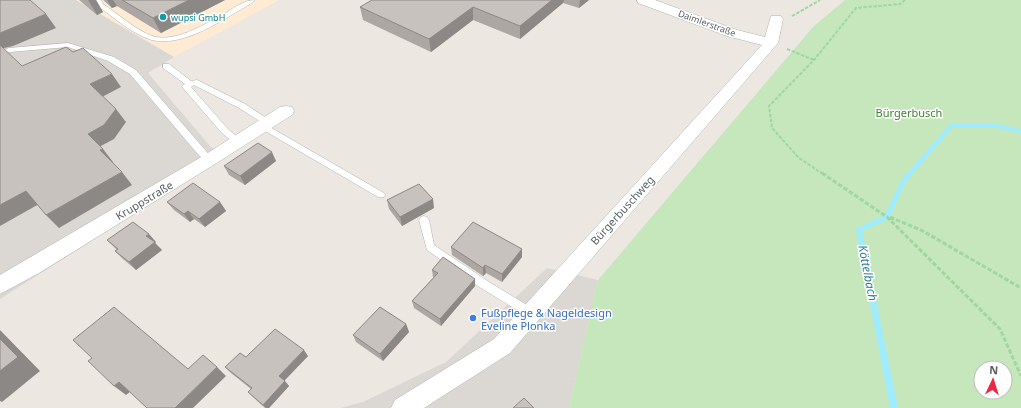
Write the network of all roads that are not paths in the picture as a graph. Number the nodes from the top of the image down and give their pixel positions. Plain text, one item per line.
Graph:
1 (98, 0) edge
2 (252, 0) edge
3 (643, 0) edge
4 (776, 19) road end
5 (771, 43) junction
6 (0, 53) edge
7 (166, 66) dead end
8 (190, 84) junction
9 (286, 111) dead end
10 (266, 124) junction
11 (238, 142) junction
12 (209, 160) junction
13 (381, 195) dead end
14 (424, 220) dead end
15 (0, 285) edge
16 (531, 313) junction
17 (403, 408) edge

1 - 2 lane
3 - 5 street, Daimlerstraße
4 - 5 street, Bürgerbuschweg
5 - 16 street, Bürgerbuschweg
6 - 12 lane
7 - 8 lane
8 - 10 lane
8 - 11 lane
9 - 10 street, Kruppstraße
10 - 11 street, Kruppstraße
10 - 13 lane
11 - 12 street, Kruppstraße
12 - 15 street, Kruppstraße
14 - 16 lane
16 - 17 street, Bürgerbuschweg

